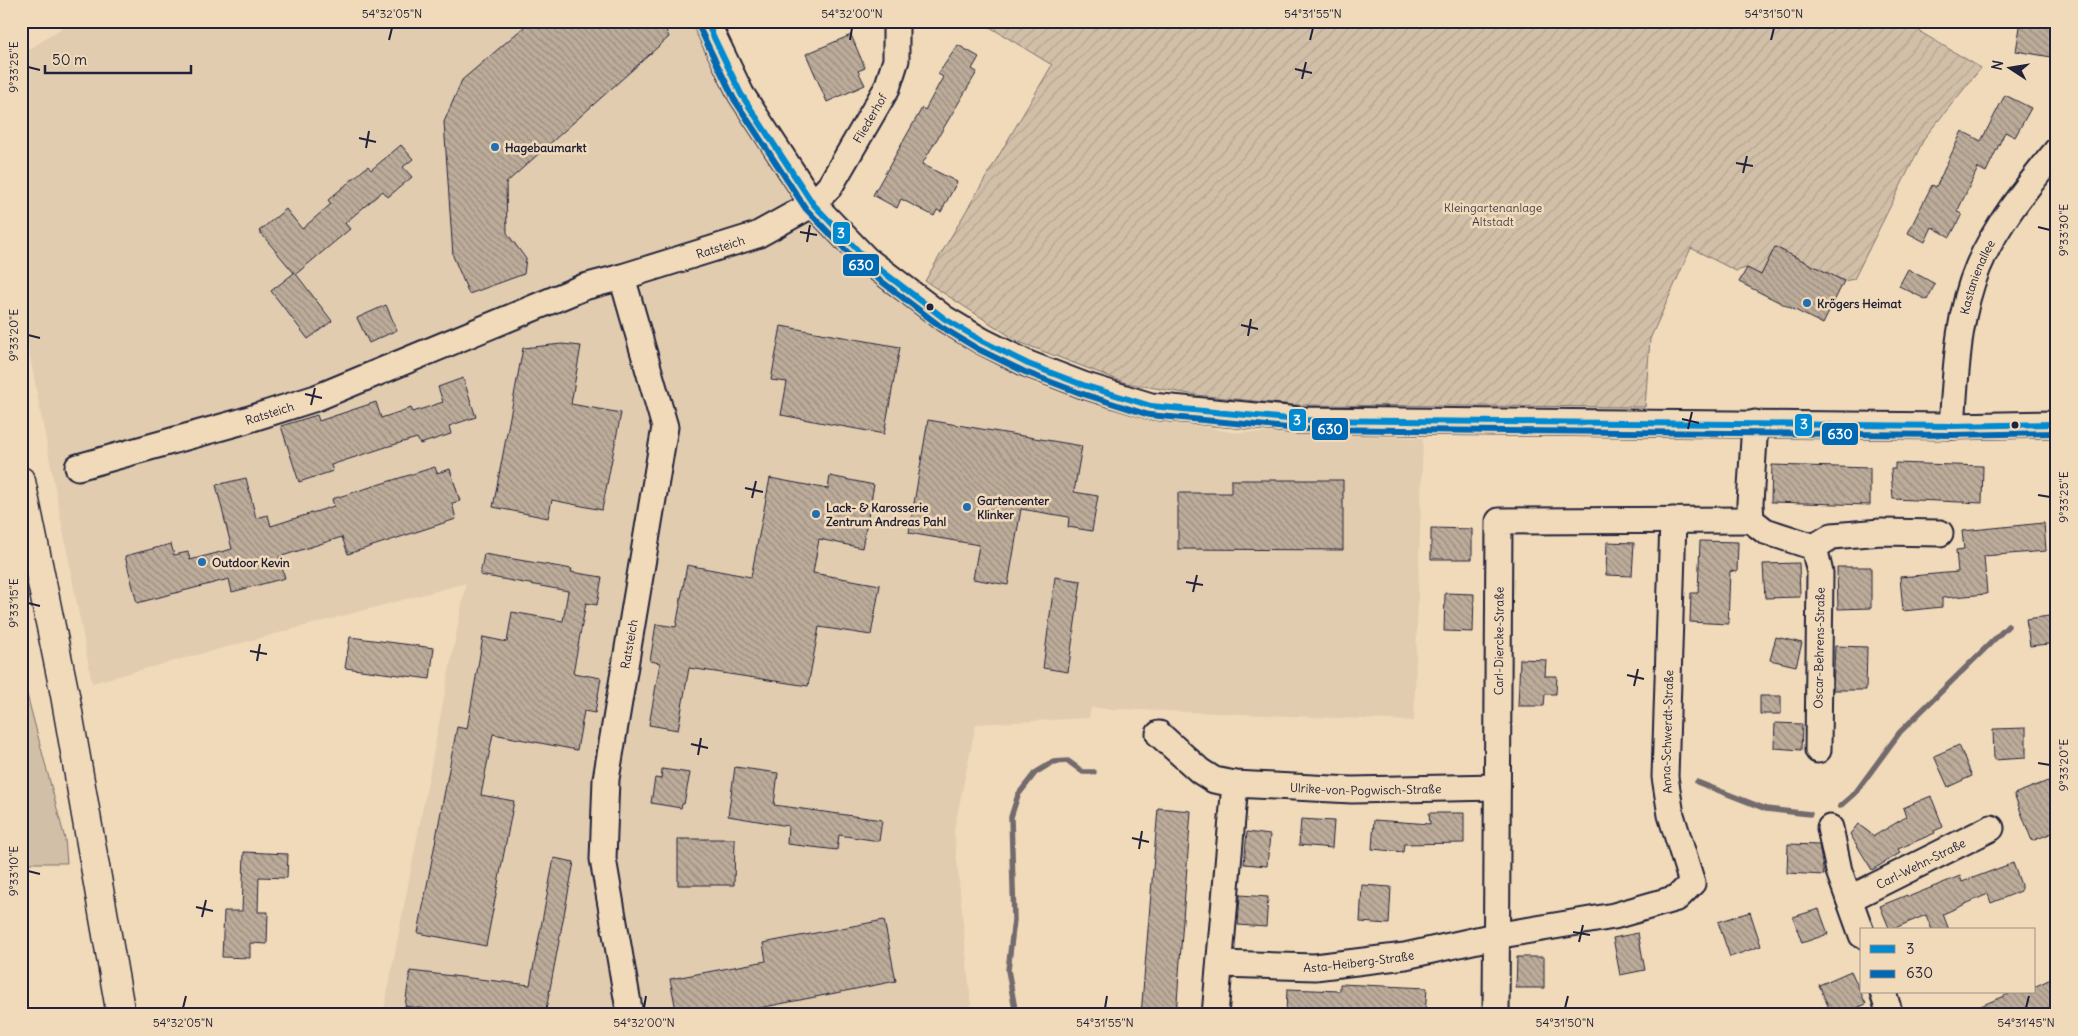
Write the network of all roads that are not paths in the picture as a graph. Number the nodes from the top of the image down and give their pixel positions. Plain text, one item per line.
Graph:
1 (706, 21) edge
2 (896, 21) edge
3 (2057, 150) edge
4 (813, 204) junction
5 (622, 277) junction
6 (1754, 423) junction
7 (2057, 424) edge
8 (1952, 426) junction
9 (78, 467) dead end
10 (21, 481) edge
11 (1673, 520) junction
12 (1751, 520) junction
13 (1940, 533) dead end
14 (1814, 547) junction
15 (1159, 734) dead end
16 (1818, 750) dead end
17 (1235, 784) junction
18 (1497, 787) junction
19 (1830, 828) dead end
20 (1991, 828) dead end
21 (1849, 899) junction
22 (1860, 929) edge
23 (1495, 936) junction
24 (1220, 964) junction
25 (1884, 994) edge
26 (121, 1015) edge
27 (630, 1015) edge
28 (1215, 1015) edge
29 (1496, 1015) edge
30 (1890, 1015) edge

1 - 4 street
2 - 4 street, Fliederhof
3 - 8 street, Kastanienallee
4 - 5 street, Ratsteich
4 - 6 street
5 - 9 street, Ratsteich
5 - 27 street, Ratsteich
6 - 8 street
6 - 12 street
7 - 8 street
10 - 26 main road
11 - 12 street, Carl-Diercke-Straße
11 - 18 street, Carl-Diercke-Straße
11 - 23 street, Anna-Schwerdt-Straße
12 - 14 street
13 - 14 street
14 - 16 street, Oscar-Behrens-Straße
15 - 17 street, Ulrike-von-Pogwisch-Straße
17 - 18 street, Ulrike-von-Pogwisch-Straße
17 - 24 street
18 - 23 street, Carl-Diercke-Straße
19 - 21 street
20 - 21 street, Carl-Wehn-Straße
21 - 22 street
23 - 24 street, Asta-Heiberg-Straße
23 - 29 street, Carl-Diercke-Straße
24 - 28 street
25 - 30 street

